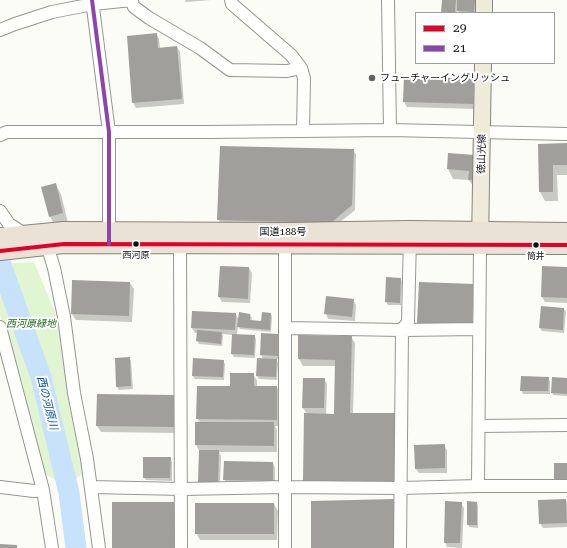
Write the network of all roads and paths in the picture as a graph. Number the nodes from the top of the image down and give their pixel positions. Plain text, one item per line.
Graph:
1 (131, 0) edge
2 (231, 0) edge
3 (388, 0) edge
4 (484, 0) edge
5 (93, 2) edge
6 (484, 12) edge
7 (0, 30) edge
8 (483, 64) edge
9 (301, 68) junction
10 (390, 130) junction
11 (303, 131) junction
12 (109, 132) junction
13 (483, 132) junction
14 (567, 134) edge
15 (0, 135) edge
16 (0, 212) edge
17 (567, 232) edge
18 (109, 238) junction
19 (180, 238) junction
20 (286, 238) junction
21 (410, 238) junction
22 (480, 238) junction
23 (9, 241) edge
24 (47, 245) junction
25 (567, 245) edge
26 (0, 327) edge
27 (286, 328) junction
28 (479, 329) junction
29 (402, 330) junction
30 (567, 425) edge
31 (480, 426) junction
32 (478, 486) junction
33 (567, 486) edge
34 (0, 487) edge
35 (91, 487) junction
36 (285, 488) junction
37 (401, 488) junction
38 (182, 489) junction
39 (43, 490) junction
40 (52, 548) edge
41 (99, 548) edge
42 (182, 548) edge
43 (285, 548) edge
44 (400, 548) edge

1 - 5 street
1 - 9 street
2 - 9 street
3 - 10 street
4 - 6 main road
5 - 7 street
5 - 12 street
8 - 13 main road, 徳山光線
9 - 11 street
10 - 11 street
10 - 13 street
11 - 12 street
12 - 15 street
12 - 18 street
13 - 14 street
13 - 22 main road, 徳山光線
16 - 23 street
17 - 22 highway, 国道188号
18 - 19 highway, 国道188号
18 - 23 highway, 国道188号
18 - 24 highway, 国道188号
19 - 20 highway, 国道188号
19 - 38 street
20 - 21 highway, 国道188号
20 - 27 street
21 - 22 highway, 国道188号
21 - 29 street
22 - 25 highway, 国道188号
22 - 28 street
23 - 24 highway, 国道188号
24 - 35 street
26 - 39 street
27 - 29 street
27 - 36 street
28 - 29 street
28 - 31 street
29 - 37 street
30 - 31 street
31 - 32 street
32 - 33 street
32 - 37 street
34 - 39 street
35 - 38 street
35 - 41 street
36 - 37 street
36 - 38 street
36 - 43 street
37 - 44 street
38 - 42 street
39 - 40 street

